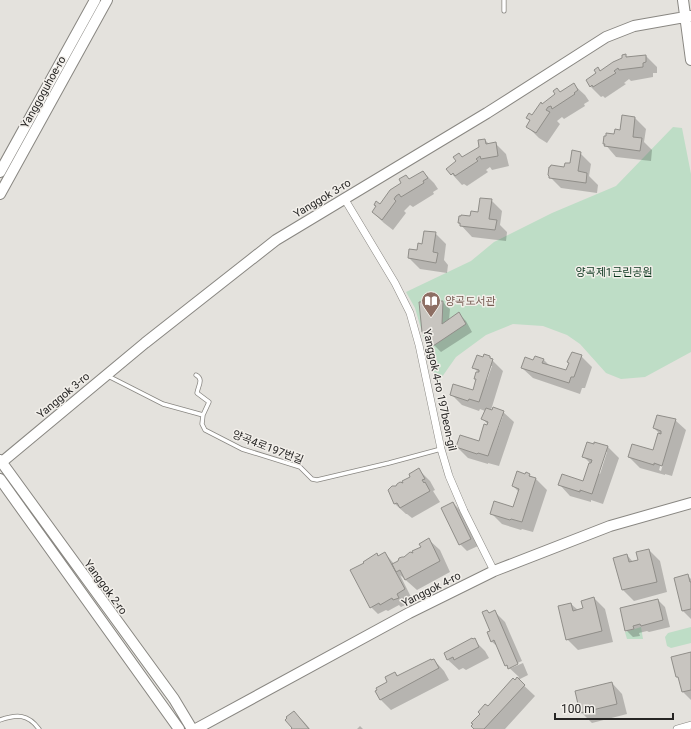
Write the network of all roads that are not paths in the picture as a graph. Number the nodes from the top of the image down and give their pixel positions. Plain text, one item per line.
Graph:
1 (95, 0) edge
2 (107, 0) edge
3 (504, 0) edge
4 (684, 0) edge
5 (504, 11) dead end
6 (688, 16) edge
7 (691, 60) edge
8 (0, 172) edge
9 (0, 194) edge
10 (344, 198) junction
11 (106, 375) junction
12 (196, 375) dead end
13 (203, 415) junction
14 (441, 449) junction
15 (1, 461) edge
16 (0, 479) edge
17 (691, 503) edge
18 (494, 571) junction
19 (0, 720) edge
20 (691, 726) edge
21 (39, 729) edge
22 (179, 729) edge
23 (192, 729) edge
24 (196, 729) edge
25 (677, 729) edge

1 - 8 street, Yanggoguhoe-ro
2 - 9 street, Yanggoguhoe-ro
3 - 5 lane
4 - 6 street
6 - 7 street
6 - 10 street, Yanggok 3-ro
10 - 11 street, Yanggok 3-ro
10 - 14 street, Yanggok 4-ro 197beon-gil
11 - 13 lane
11 - 15 street, Yanggok 3-ro
12 - 13 lane
13 - 14 lane, 양곡4로197번길
14 - 18 street, Yanggok 4-ro 197beon-gil
15 - 23 street, Yanggok 2-ro
16 - 22 street, Yanggok 2-ro
17 - 18 street, Yanggok 4-ro
18 - 24 street, Yanggok 4-ro
19 - 21 lane
20 - 25 street

